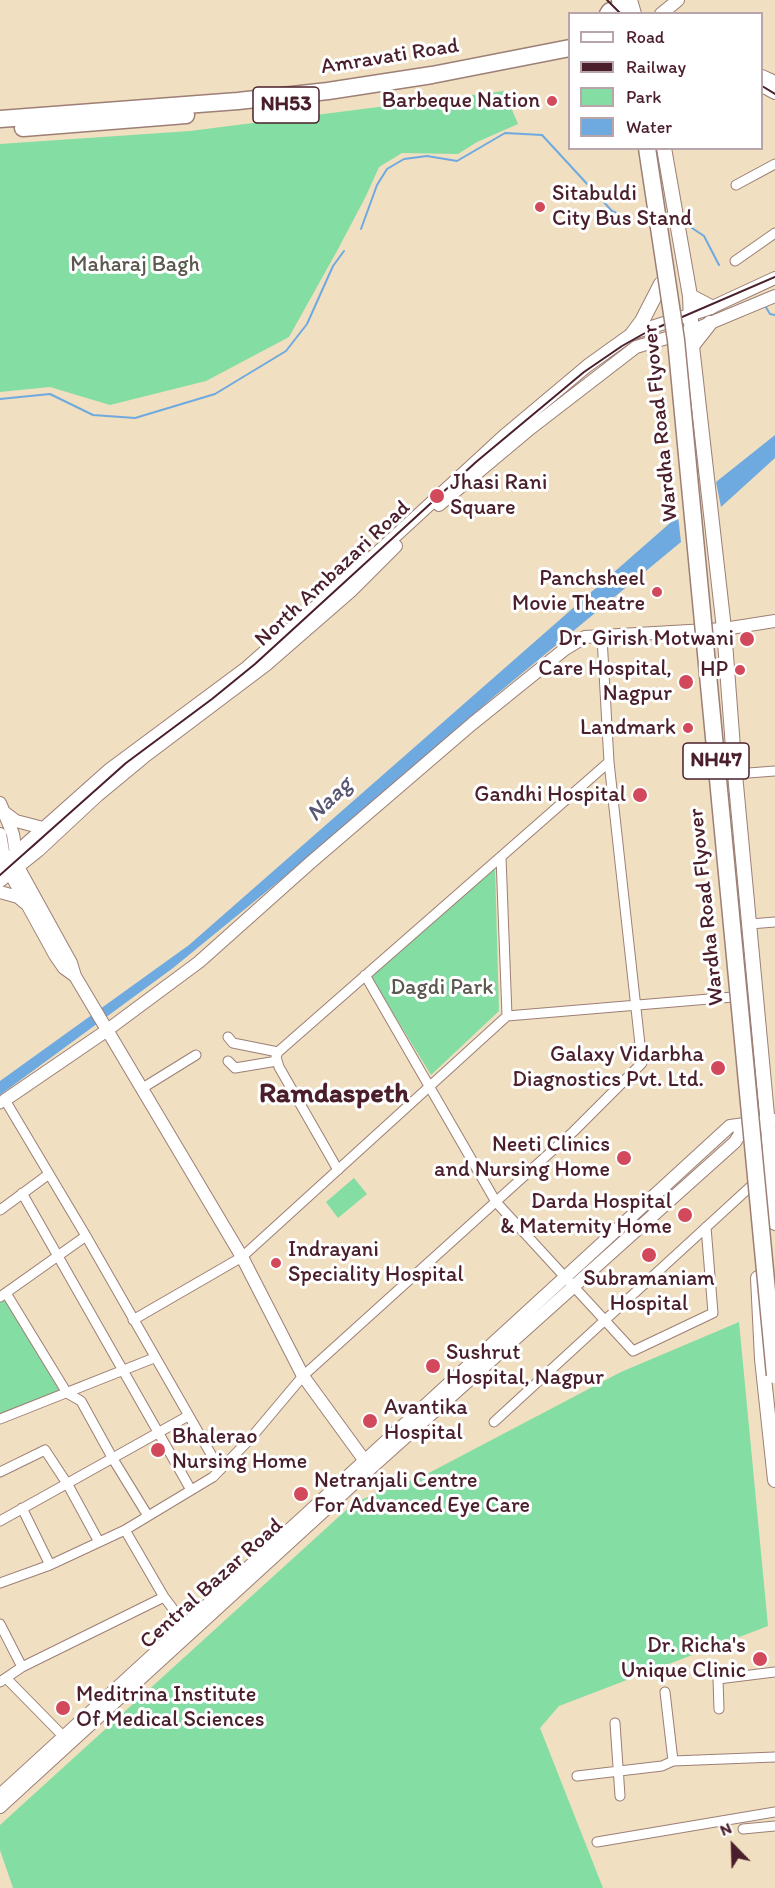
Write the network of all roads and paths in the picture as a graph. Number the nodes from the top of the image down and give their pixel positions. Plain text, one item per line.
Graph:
1 (568, 48) edge
2 (568, 59) edge
3 (0, 119) edge
4 (64, 119) junction
5 (0, 130) edge
6 (640, 150) edge
7 (647, 150) edge
8 (654, 150) edge
9 (664, 150) edge
10 (775, 164) edge
11 (736, 185) dead end
12 (775, 233) edge
13 (735, 261) dead end
14 (775, 278) edge
15 (662, 284) junction
16 (690, 296) junction
17 (775, 296) edge
18 (711, 307) junction
19 (690, 313) junction
20 (666, 321) junction
21 (710, 323) junction
22 (691, 331) junction
23 (633, 333) junction
24 (668, 338) junction
25 (692, 346) junction
26 (510, 438) junction
27 (775, 621) edge
28 (724, 629) junction
29 (698, 631) junction
30 (602, 637) junction
31 (609, 762) junction
32 (775, 771) edge
33 (735, 774) junction
34 (2, 808) edge
35 (43, 828) junction
36 (0, 834) edge
37 (15, 853) junction
38 (501, 857) junction
39 (7, 870) edge
40 (0, 892) edge
41 (26, 903) junction
42 (775, 922) edge
43 (750, 924) junction
44 (365, 975) junction
45 (75, 976) junction
46 (733, 997) junction
47 (636, 1006) junction
48 (507, 1016) junction
49 (106, 1031) junction
50 (228, 1037) dead end
51 (196, 1055) dead end
52 (277, 1057) junction
53 (228, 1061) dead end
54 (429, 1087) junction
55 (141, 1089) junction
56 (3, 1102) edge
57 (771, 1122) edge
58 (745, 1126) junction
59 (338, 1170) junction
60 (49, 1174) junction
61 (750, 1186) junction
62 (22, 1194) junction
63 (496, 1202) junction
64 (0, 1210) edge
65 (775, 1223) edge
66 (706, 1227) junction
67 (86, 1236) junction
68 (58, 1255) junction
69 (242, 1257) junction
70 (568, 1282) junction
71 (3, 1295) edge
72 (775, 1307) edge
73 (133, 1320) junction
74 (604, 1322) junction
75 (154, 1358) junction
76 (123, 1371) junction
77 (775, 1375) edge
78 (303, 1376) junction
79 (67, 1393) junction
80 (188, 1416) junction
81 (0, 1419) edge
82 (494, 1422) dead end
83 (160, 1432) junction
84 (113, 1459) junction
85 (367, 1466) junction
86 (220, 1470) junction
87 (0, 1472) edge
88 (775, 1480) edge
89 (68, 1485) junction
90 (191, 1490) junction
91 (22, 1508) junction
92 (148, 1516) junction
93 (0, 1521) edge
94 (125, 1530) junction
95 (99, 1542) junction
96 (50, 1565) junction
97 (0, 1583) edge
98 (164, 1597) junction
99 (0, 1624) edge
100 (186, 1626) junction
101 (22, 1667) junction
102 (775, 1672) edge
103 (3, 1680) edge
104 (665, 1692) dead end
105 (719, 1709) dead end
106 (615, 1724) dead end
107 (64, 1737) junction
108 (775, 1757) edge
109 (673, 1761) junction
110 (618, 1771) junction
111 (577, 1776) dead end
112 (0, 1795) edge
113 (620, 1796) dead end
114 (0, 1807) edge
115 (775, 1812) edge
116 (775, 1826) edge
117 (743, 1830) dead end
118 (597, 1842) dead end

1 - 4 highway, Amravati Road / NH53
2 - 4 highway, Amravati Road / NH53
3 - 4 highway, Amravati Road / NH53
4 - 5 highway, Amravati Road / NH53
6 - 15 main road
7 - 77 highway, Wardha Road Flyover / NH47, bridge
8 - 72 highway, Wardha Road Flyover / NH47
9 - 16 main road
10 - 11 street
12 - 13 street
14 - 18 main road, North Ambazari Road
15 - 20 main road
15 - 23 main road
16 - 18 main road
16 - 19 main road
17 - 21 main road, North Ambazari Road
18 - 19 main road, North Ambazari Road
19 - 20 main road, North Ambazari Road
19 - 22 main road
20 - 23 main road, North Ambazari Road
20 - 24 main road
21 - 22 main road, North Ambazari Road
21 - 25 main road
22 - 24 main road, North Ambazari Road
22 - 25 main road
23 - 26 main road, North Ambazari Road
24 - 26 main road, North Ambazari Road
24 - 29 main road
25 - 28 main road
26 - 35 main road, North Ambazari Road
26 - 39 main road, North Ambazari Road
27 - 28 main road
28 - 29 main road
28 - 33 main road
29 - 30 main road
29 - 46 main road
30 - 31 street
30 - 49 main road
31 - 38 street
31 - 47 street
32 - 33 street
33 - 43 main road
34 - 35 main road
34 - 37 main road
35 - 37 main road, North Ambazari Road
36 - 39 main road
37 - 39 main road
38 - 44 street
38 - 48 street
39 - 41 main road
39 - 45 main road
40 - 41 main road
41 - 45 main road
42 - 43 street
43 - 57 main road
44 - 52 street
44 - 54 street
45 - 49 main road
46 - 47 street
46 - 58 main road
47 - 48 street
47 - 63 street
48 - 54 street
49 - 55 main road
49 - 56 main road
50 - 52 street
51 - 55 street
52 - 53 street
52 - 59 street
54 - 59 street
54 - 63 street
55 - 69 main road
56 - 60 street
57 - 58 main road
57 - 65 main road
58 - 61 main road
58 - 70 main road, Central Bazar Road
59 - 69 street
60 - 62 street
60 - 67 street
61 - 66 street
61 - 88 main road
62 - 64 street
62 - 68 street
63 - 70 street
63 - 78 street
66 - 74 street
66 - 74 street
67 - 68 street
67 - 73 street
68 - 71 street
68 - 76 street
69 - 73 street
69 - 78 main road
70 - 74 street
70 - 85 main road, Central Bazar Road
71 - 79 street
73 - 75 street
74 - 82 street
75 - 76 street
75 - 80 street
76 - 79 street
76 - 83 street
78 - 85 main road
78 - 86 street
79 - 81 street
79 - 84 street
80 - 83 street
80 - 86 street
83 - 84 street
83 - 90 street
84 - 89 street
84 - 92 street
85 - 100 main road, Central Bazar Road
85 - 114 main road, Central Bazar Road
86 - 90 street
87 - 89 street
89 - 91 street
89 - 95 street
90 - 92 street
91 - 93 street
91 - 96 street
92 - 94 street
94 - 95 street
94 - 98 street
95 - 96 street
96 - 97 street
98 - 100 street
98 - 101 street
99 - 101 street
100 - 107 main road, Central Bazar Road
101 - 103 street
102 - 105 street
103 - 107 street
104 - 109 street
106 - 110 street
107 - 112 main road, Central Bazar Road
108 - 109 street
109 - 110 street
110 - 111 street
110 - 113 street
115 - 118 street
116 - 117 street

